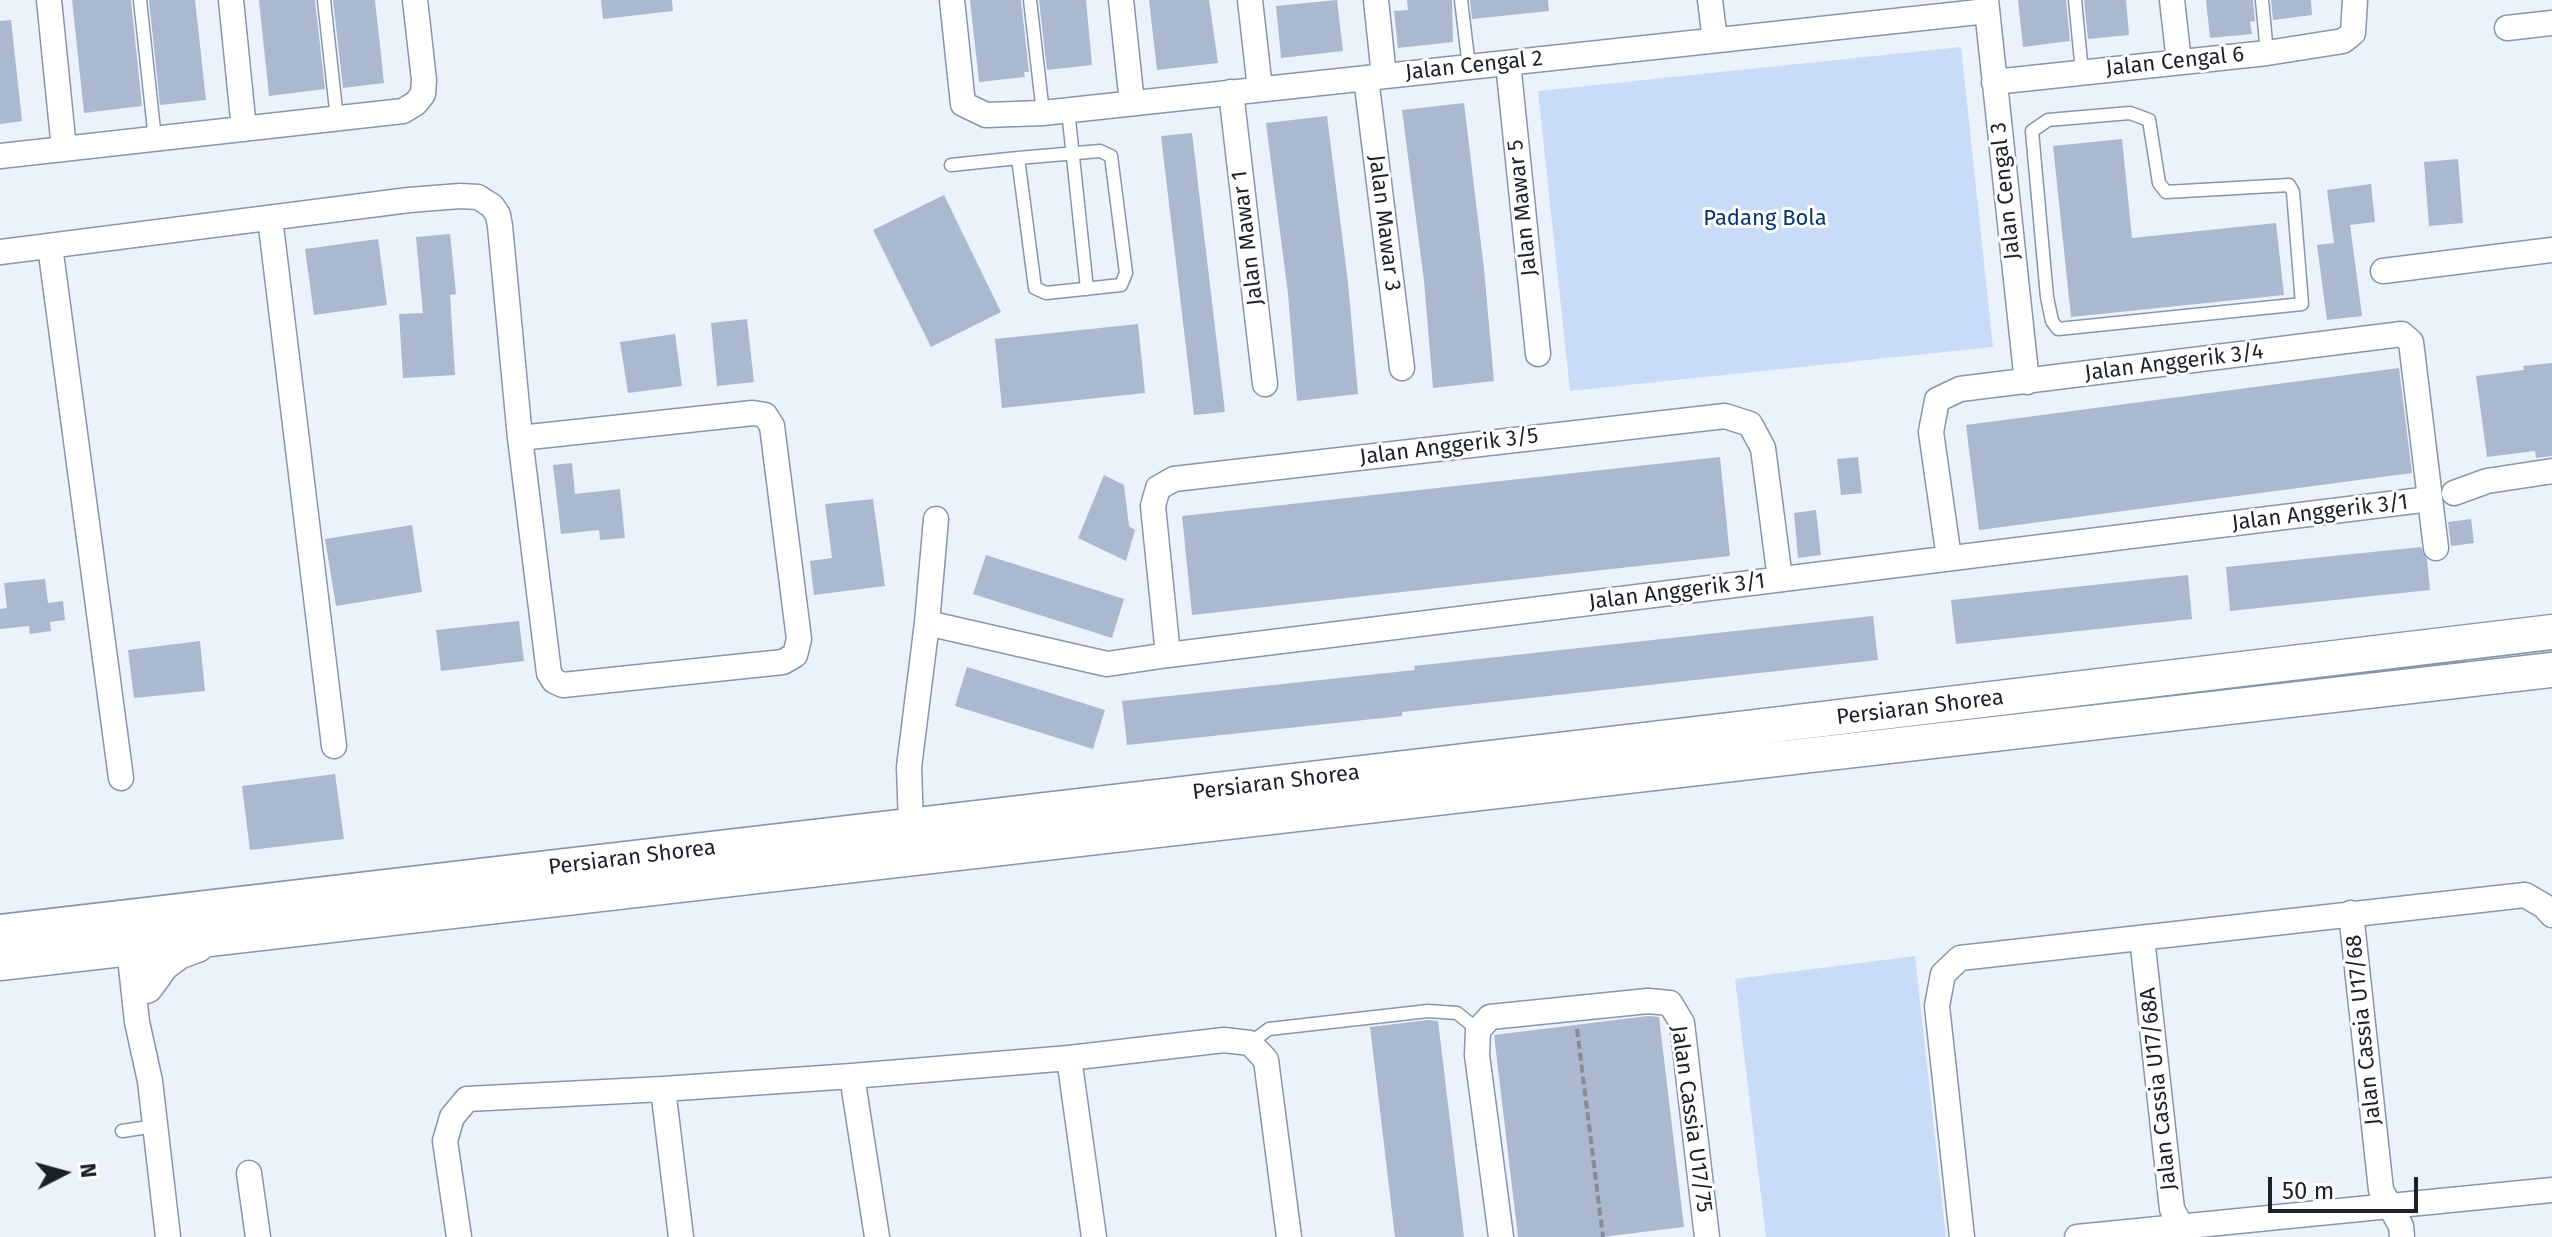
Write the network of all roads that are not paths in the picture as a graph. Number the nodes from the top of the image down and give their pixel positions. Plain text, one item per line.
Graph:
1 (49, 0) edge
2 (140, 0) edge
3 (231, 0) edge
4 (324, 0) edge
5 (415, 0) edge
6 (952, 0) edge
7 (1030, 0) edge
8 (1121, 0) edge
9 (1250, 0) edge
10 (1376, 0) edge
11 (1461, 0) edge
12 (1710, 0) edge
13 (2075, 0) edge
14 (2172, 0) edge
15 (2262, 0) edge
16 (2355, 0) edge
17 (1986, 5) edge
18 (2552, 23) edge
19 (2507, 28) dead end
20 (1715, 40) junction
21 (2267, 53) junction
22 (2179, 62) junction
23 (1508, 63) junction
24 (1469, 67) junction
25 (2082, 72) junction
26 (1375, 77) junction
27 (1994, 82) junction
28 (1260, 89) junction
29 (1231, 92) junction
30 (1132, 103) junction
31 (1068, 110) junction
32 (1043, 113) junction
33 (337, 119) junction
34 (244, 129) junction
35 (155, 139) junction
36 (64, 149) junction
37 (1073, 153) junction
38 (0, 156) edge
39 (1018, 158) junction
40 (951, 165) dead end
41 (270, 218) junction
42 (50, 246) junction
43 (2552, 250) edge
44 (0, 252) edge
45 (2383, 271) dead end
46 (1087, 289) junction
47 (2047, 297) junction
48 (2017, 300) junction
49 (1538, 354) dead end
50 (1402, 368) dead end
51 (2027, 382) junction
52 (1265, 384) dead end
53 (520, 438) junction
54 (2552, 471) edge
55 (2454, 493) dead end
56 (2430, 499) junction
57 (936, 519) dead end
58 (2436, 548) dead end
59 (1949, 558) junction
60 (1780, 579) junction
61 (927, 623) junction
62 (2552, 632) edge
63 (1168, 655) junction
64 (2552, 670) edge
65 (334, 746) dead end
66 (121, 778) dead end
67 (911, 825) junction
68 (1003, 846) junction
69 (821, 868) junction
70 (2351, 913) junction
71 (2552, 915) edge
72 (217, 923) junction
73 (0, 932) edge
74 (2142, 938) junction
75 (76, 939) junction
76 (135, 946) junction
77 (0, 963) edge
78 (139, 987) junction
79 (1478, 1030) junction
80 (1258, 1051) junction
81 (1069, 1058) junction
82 (852, 1076) junction
83 (663, 1089) junction
84 (155, 1126) junction
85 (122, 1131) dead end
86 (249, 1173) dead end
87 (2552, 1190) edge
88 (2390, 1205) junction
89 (2184, 1232) edge
90 (168, 1237) edge
91 (258, 1237) edge
92 (459, 1237) edge
93 (681, 1237) edge
94 (877, 1237) edge
95 (1094, 1237) edge
96 (1289, 1237) edge
97 (1501, 1237) edge
98 (1707, 1237) edge
99 (1962, 1237) edge
100 (2077, 1237) edge
101 (2402, 1237) edge

1 - 36 street
2 - 35 lane
3 - 34 street
4 - 33 lane
5 - 33 street
6 - 32 street, Jalan Cengal 2
7 - 32 lane
8 - 30 street
9 - 28 street
10 - 26 street, Jalan Mawar 3
11 - 24 lane
12 - 20 street
13 - 25 lane
14 - 22 street
15 - 21 lane
16 - 21 street, Jalan Cengal 6
17 - 20 street, Jalan Cengal 2
17 - 27 street, Jalan Cengal 3
18 - 19 street
20 - 23 street, Jalan Cengal 2
21 - 22 street, Jalan Cengal 6
22 - 25 street, Jalan Cengal 6
23 - 24 street, Jalan Cengal 2
23 - 49 street, Jalan Mawar 5
24 - 26 street, Jalan Cengal 2
25 - 27 street, Jalan Cengal 6
26 - 28 street, Jalan Cengal 2
26 - 50 street, Jalan Mawar 3
27 - 48 street, Jalan Cengal 3
28 - 29 street, Jalan Cengal 2
29 - 30 street, Jalan Cengal 2
29 - 52 street, Jalan Mawar 1
30 - 31 street, Jalan Cengal 2
31 - 32 street, Jalan Cengal 2
31 - 37 lane
33 - 34 street
34 - 35 street
35 - 36 street
36 - 38 street
37 - 39 lane
37 - 46 lane
37 - 46 lane
39 - 40 lane
39 - 46 lane
41 - 42 street
41 - 53 street
41 - 65 street
42 - 44 street
42 - 66 street
43 - 45 street
47 - 47 lane
47 - 48 lane
48 - 51 street, Jalan Cengal 3
51 - 56 street, Jalan Anggerik 3/4
51 - 59 street, Jalan Anggerik 3/4
53 - 53 street
54 - 55 street
56 - 58 street, Jalan Anggerik 3/4
56 - 59 street, Jalan Anggerik 3/1
57 - 61 street
59 - 60 street, Jalan Anggerik 3/1
60 - 63 street, Jalan Anggerik 3/1
60 - 63 street, Jalan Anggerik 3/5
61 - 63 street, Jalan Anggerik 3/1
61 - 67 street
62 - 67 main road, Persiaran Shorea
64 - 68 main road, Persiaran Shorea
67 - 68 main road
67 - 69 main road
67 - 72 main road, Persiaran Shorea
68 - 69 main road, Persiaran Shorea
69 - 72 main road, Persiaran Shorea
70 - 71 street
70 - 74 street
70 - 88 street, Jalan Cassia U17/68
72 - 75 main road, Persiaran Shorea
72 - 76 main road
72 - 78 main road
73 - 75 main road, Persiaran Shorea
74 - 89 street, Jalan Cassia U17/68A
74 - 99 street
75 - 76 main road
75 - 77 main road, Persiaran Shorea
75 - 78 main road
76 - 78 street
78 - 84 street
79 - 80 lane
79 - 97 street
79 - 98 street, Jalan Cassia U17/75
80 - 81 street
80 - 96 street
81 - 82 street
81 - 95 street
82 - 83 street
82 - 94 street
83 - 92 street
83 - 93 street
84 - 85 lane
84 - 90 street
86 - 91 street
87 - 88 street
88 - 89 street
88 - 101 street, Jalan Cassia U17/68
89 - 100 street

